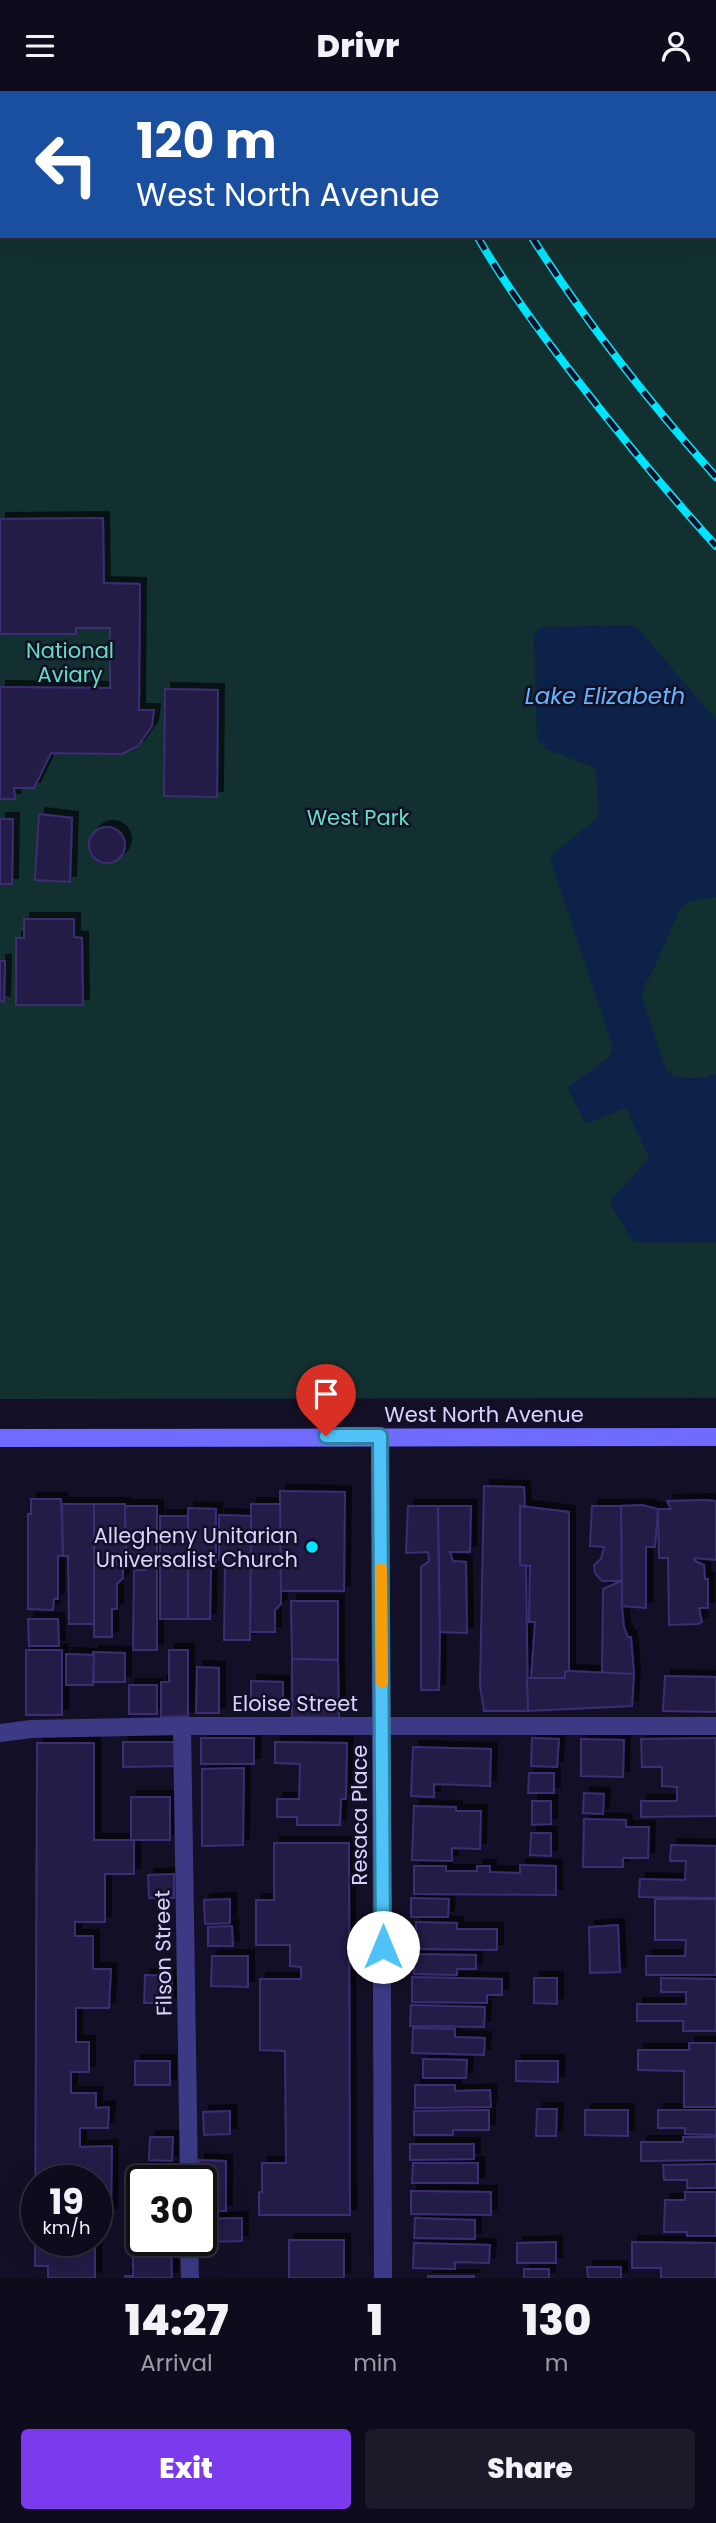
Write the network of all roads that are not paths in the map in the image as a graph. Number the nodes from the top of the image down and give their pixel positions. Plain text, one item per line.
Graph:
1 (380, 1436) junction
2 (716, 1437) edge
3 (0, 1438) edge
4 (0, 1445) edge
5 (182, 1726) junction
6 (382, 1726) junction
7 (716, 1726) edge
8 (0, 1733) edge
9 (188, 2165) edge
10 (189, 2256) edge
11 (190, 2278) edge
12 (383, 2278) edge

1 - 2 main road, West North Avenue
1 - 3 main road, West North Avenue
1 - 6 street, Resaca Place
3 - 4 street
5 - 6 street, Eloise Street
5 - 8 street, Eloise Street
5 - 9 street, Filson Street
6 - 7 street, Eloise Street
6 - 12 street, Resaca Place
10 - 11 street

